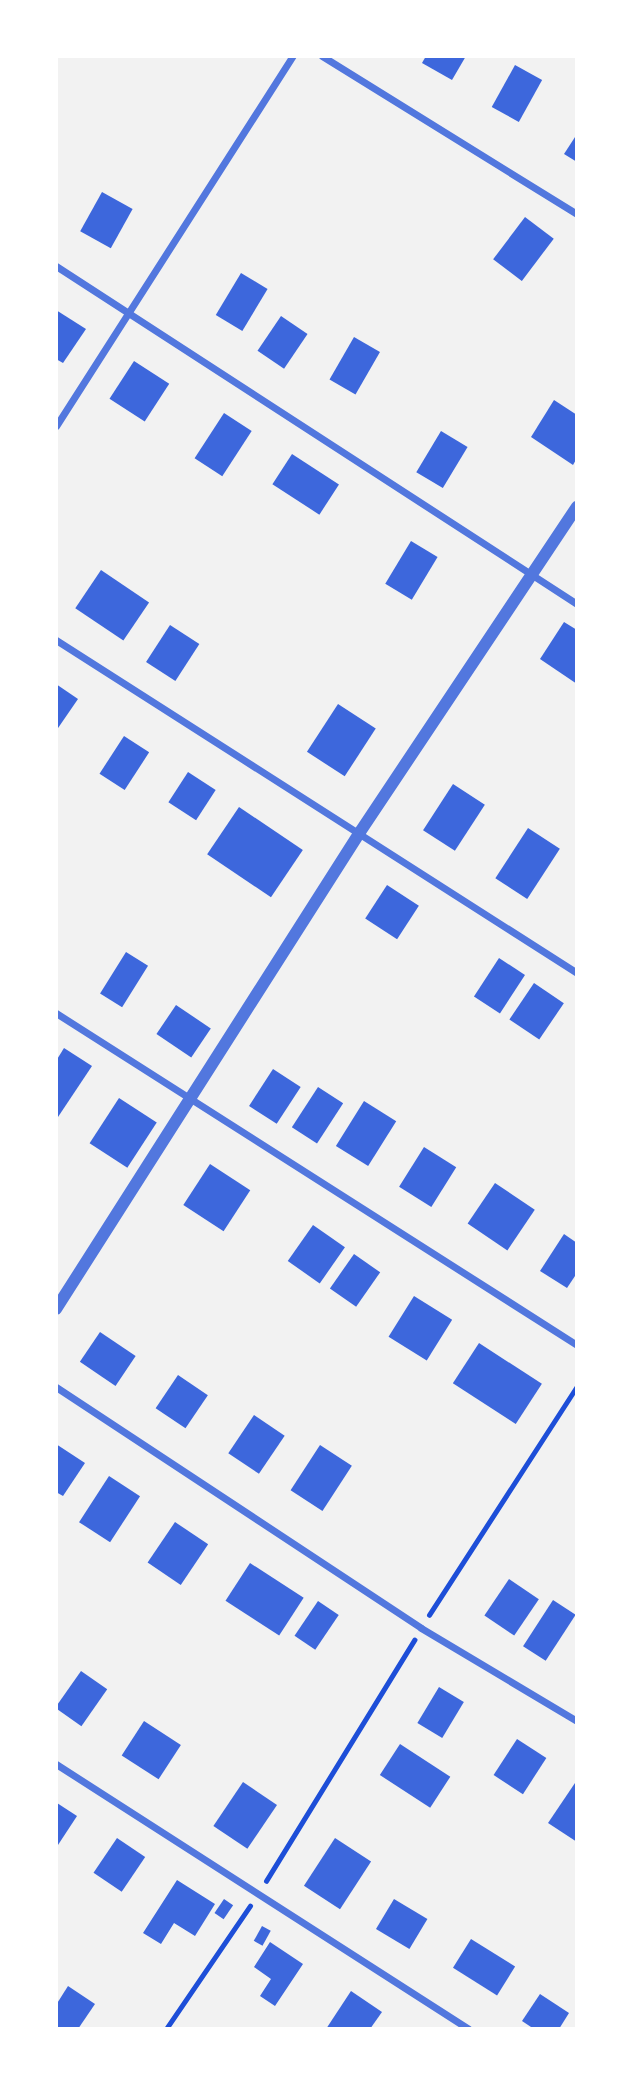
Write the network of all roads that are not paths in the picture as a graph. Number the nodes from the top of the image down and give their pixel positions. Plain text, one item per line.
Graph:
1 (293, 56) edge
2 (322, 56) edge
3 (577, 214) edge
4 (56, 265) edge
5 (128, 313) junction
6 (56, 426) edge
7 (577, 507) edge
8 (532, 576) junction
9 (577, 604) edge
10 (56, 640) edge
11 (360, 832) junction
12 (577, 973) edge
13 (56, 1013) edge
14 (191, 1098) junction
15 (56, 1309) edge
16 (577, 1345) edge
17 (56, 1387) edge
18 (577, 1721) edge
19 (56, 1764) edge
20 (468, 2029) edge

1 - 5 street
2 - 3 street
4 - 5 street
5 - 6 street
5 - 8 street
7 - 8 street
8 - 9 street
8 - 11 street
10 - 11 street
11 - 12 street
11 - 14 street
13 - 14 street
14 - 15 street
14 - 16 street
17 - 18 street
19 - 20 street

